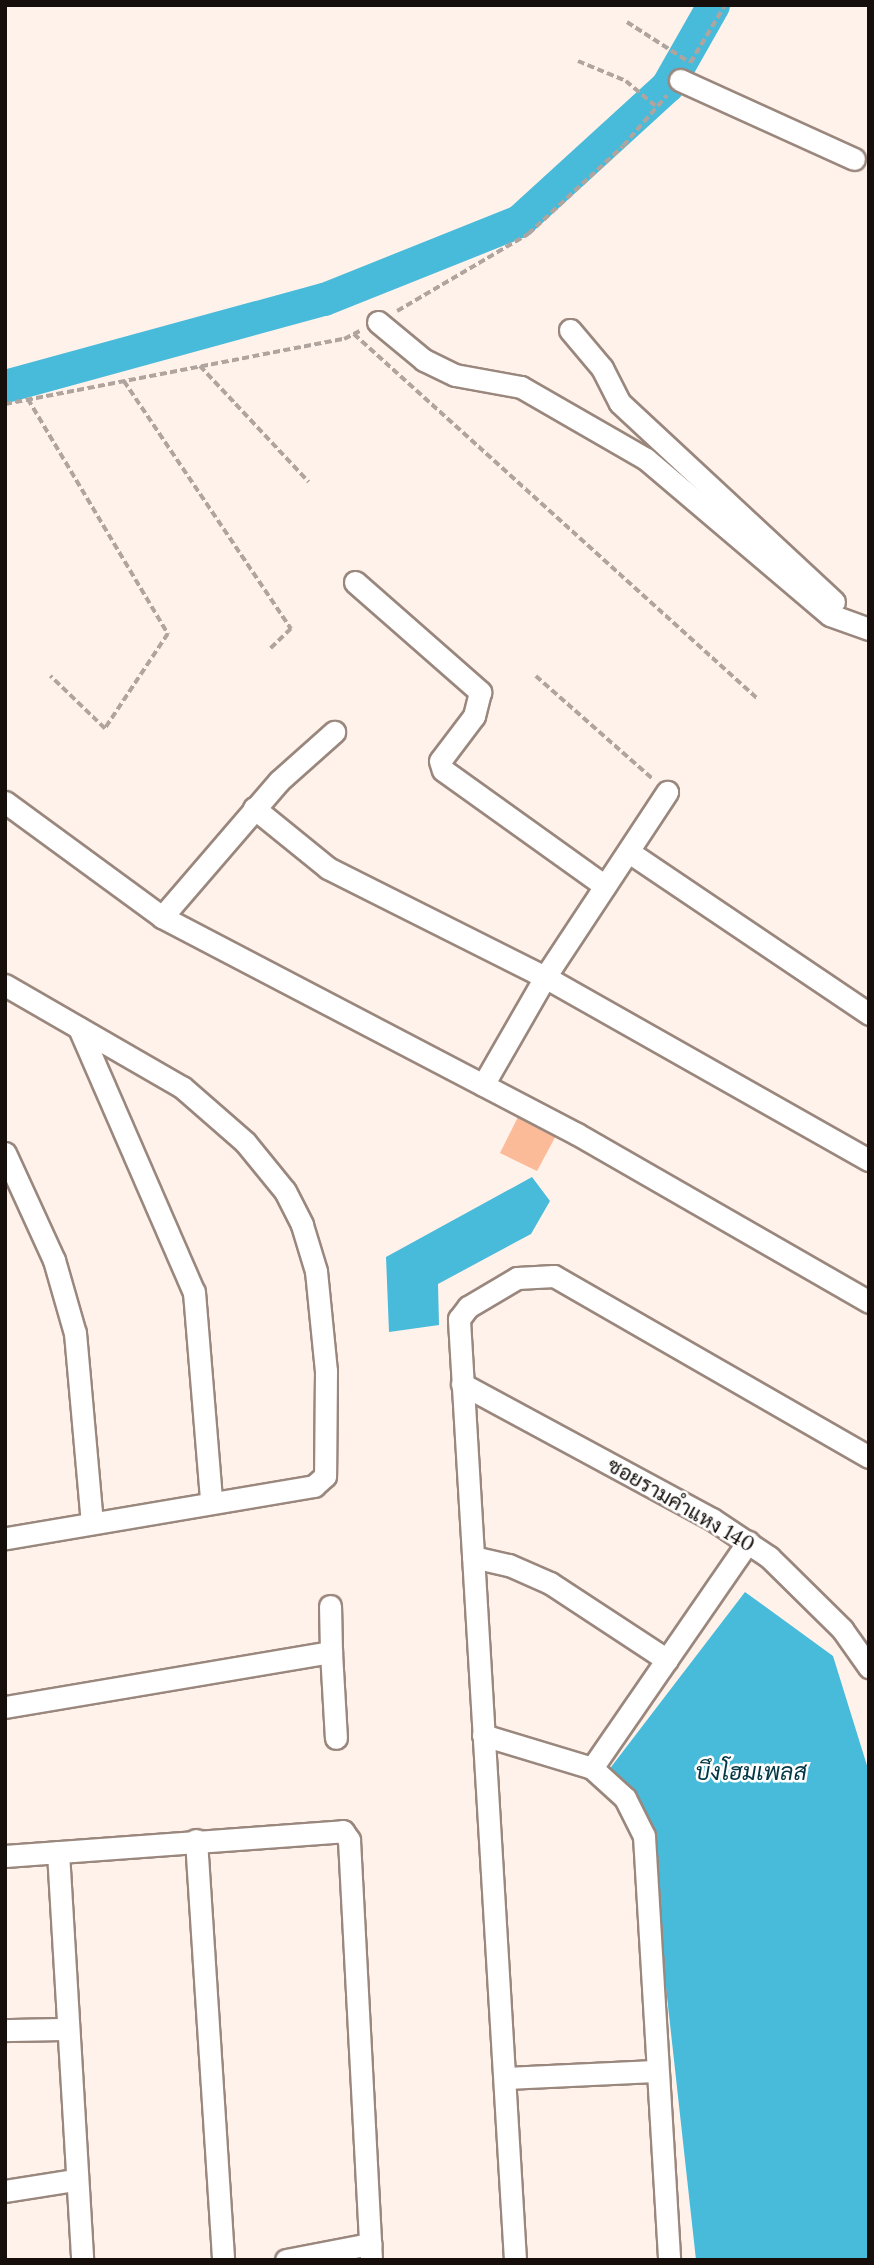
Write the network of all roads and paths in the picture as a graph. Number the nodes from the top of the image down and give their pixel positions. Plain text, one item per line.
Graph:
1 (725, 5) edge
2 (627, 22) dead end
3 (578, 61) dead end
4 (685, 72) junction
5 (657, 107) junction
6 (854, 159) dead end
7 (378, 322) junction
8 (570, 330) dead end
9 (354, 334) junction
10 (200, 366) junction
11 (124, 381) junction
12 (27, 399) junction
13 (5, 404) edge
14 (309, 482) dead end
15 (747, 533) junction
16 (355, 583) dead end
17 (863, 628) edge
18 (270, 649) dead end
19 (50, 676) dead end
20 (536, 676) dead end
21 (757, 698) dead end
22 (334, 732) dead end
23 (667, 792) joint
24 (5, 802) edge
25 (254, 807) junction
26 (629, 852) junction
27 (605, 886) junction
28 (162, 917) junction
29 (545, 976) junction
30 (5, 985) edge
31 (869, 1014) edge
32 (79, 1028) junction
33 (483, 1085) junction
34 (5, 1153) edge
35 (869, 1160) edge
36 (869, 1302) edge
37 (462, 1384) junction
38 (869, 1457) edge
39 (211, 1500) junction
40 (92, 1522) junction
41 (5, 1538) edge
42 (748, 1542) junction
43 (473, 1557) junction
44 (330, 1606) dead end
45 (331, 1652) junction
46 (667, 1660) junction
47 (869, 1667) edge
48 (5, 1707) edge
49 (483, 1735) junction
50 (336, 1738) dead end
51 (592, 1768) junction
52 (196, 1840) junction
53 (58, 1852) junction
54 (5, 1856) edge
55 (65, 2029) junction
56 (5, 2030) edge
57 (655, 2071) junction
58 (506, 2078) junction
59 (74, 2180) junction
60 (5, 2191) edge
61 (371, 2252) edge
62 (82, 2260) edge
63 (223, 2260) edge
64 (286, 2260) edge
65 (515, 2260) edge
66 (669, 2260) edge

1 - 4 path
2 - 4 path
3 - 5 path
4 - 5 path
4 - 6 street
5 - 7 path
7 - 9 path
7 - 15 street
8 - 15 street
9 - 10 path
9 - 21 path
10 - 11 path
10 - 14 path
11 - 12 path
11 - 18 path
12 - 13 path
12 - 19 path
15 - 17 street
16 - 27 street
20 - 23 path
22 - 25 street
23 - 26 street
24 - 28 street
25 - 28 street
25 - 29 street
26 - 27 street
26 - 31 street
27 - 29 street
28 - 33 street
29 - 33 street
29 - 35 street
30 - 32 street
32 - 39 street
32 - 39 street
33 - 36 street
34 - 40 street
37 - 38 street
37 - 42 street, ซอยรามคำแหง 140
37 - 43 street
39 - 40 street
40 - 41 street
42 - 46 street
42 - 47 street, ซอยรามคำแหง 140
43 - 46 street
43 - 49 street
44 - 45 street
45 - 48 street
45 - 50 street
46 - 51 street
49 - 51 street
49 - 58 street
51 - 57 street
52 - 53 street
52 - 61 street
52 - 63 street
53 - 54 street
53 - 55 street
55 - 56 street
55 - 59 street
57 - 58 street
57 - 66 street
58 - 65 street
59 - 60 street
59 - 62 street
61 - 64 street

